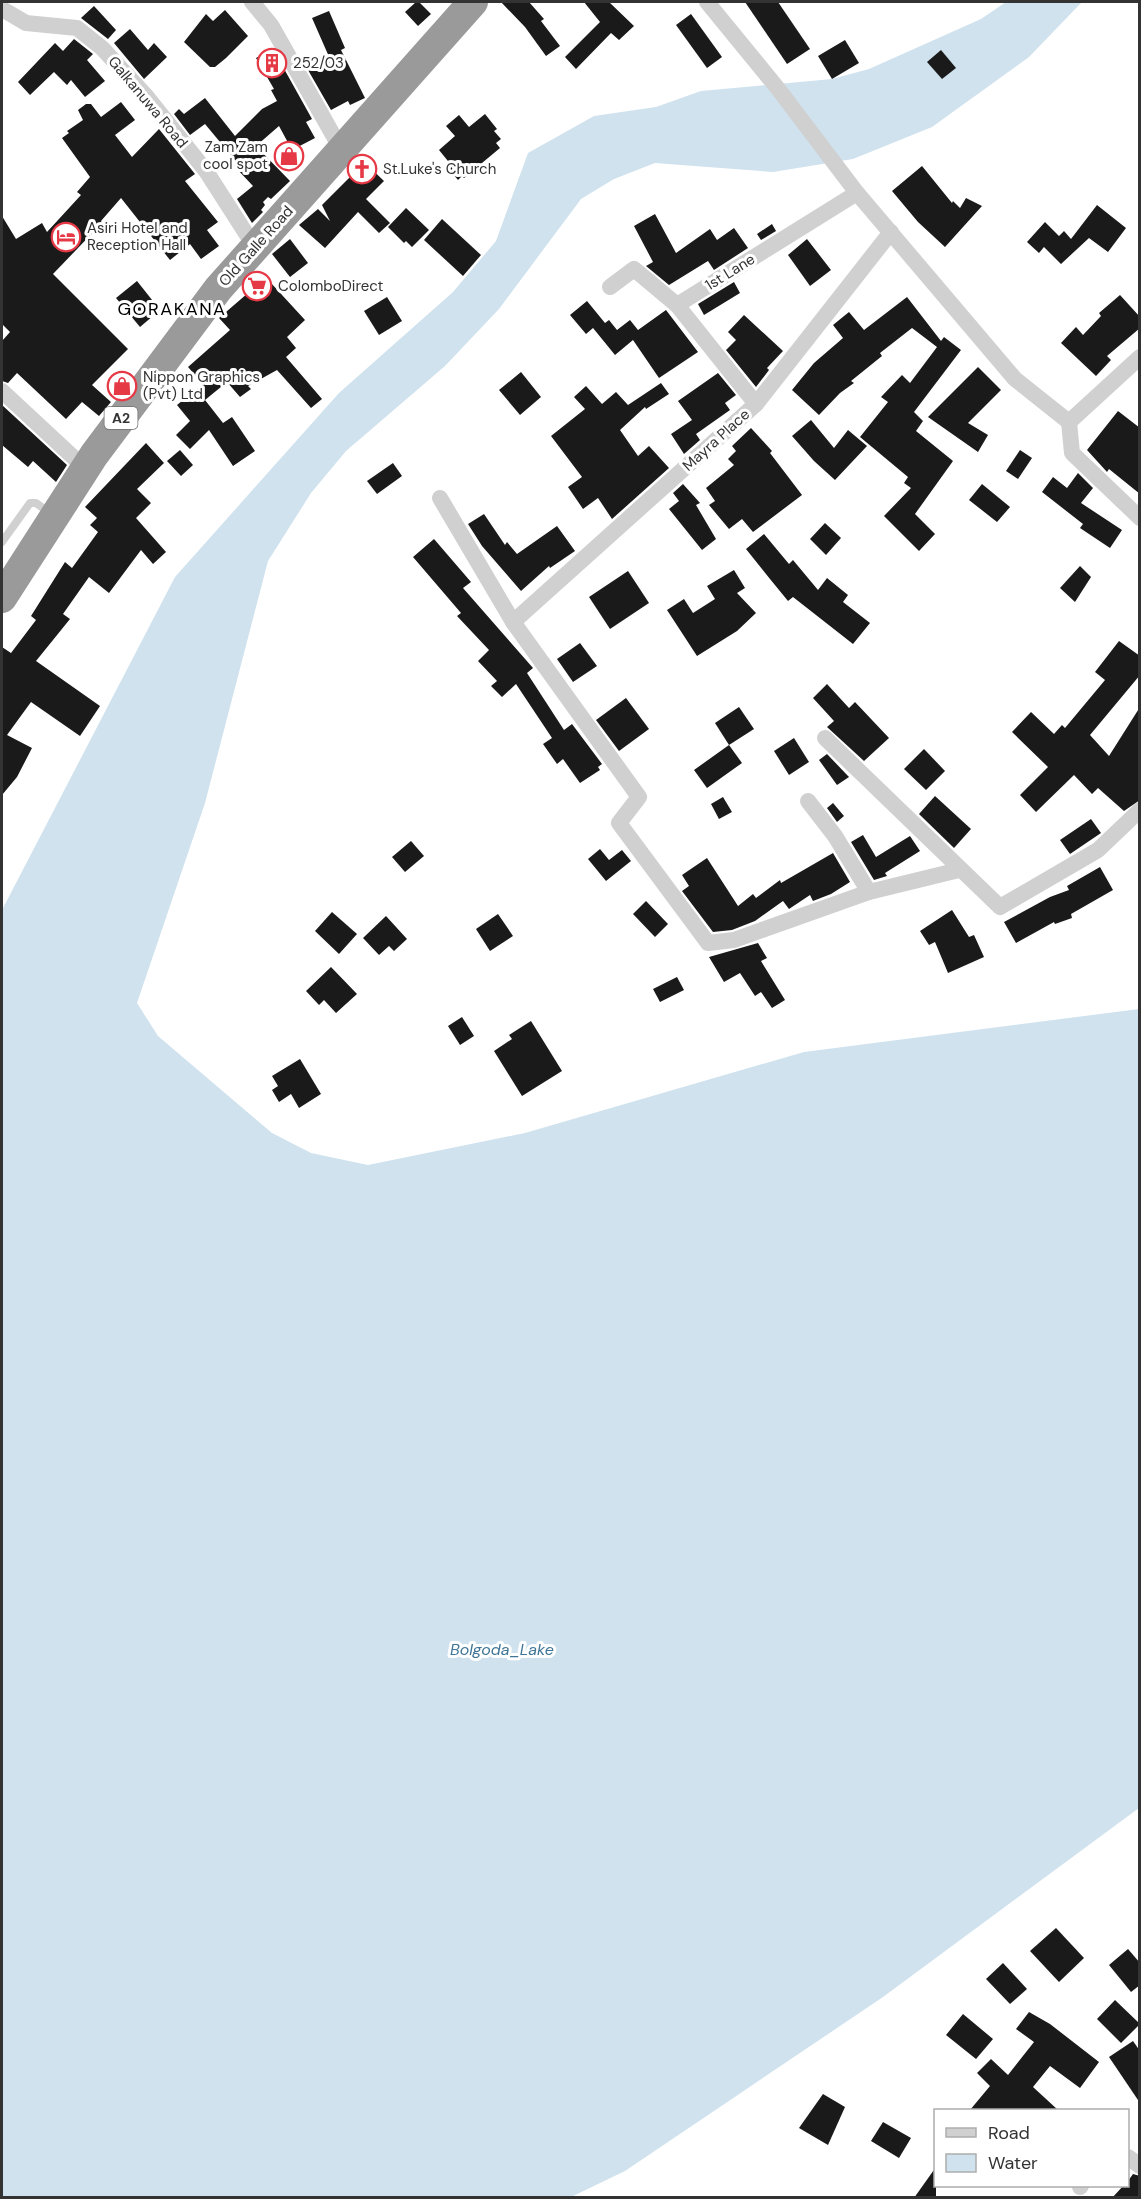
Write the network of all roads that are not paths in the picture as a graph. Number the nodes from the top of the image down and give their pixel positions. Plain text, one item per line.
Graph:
1 (252, 2) edge
2 (473, 2) edge
3 (706, 2) edge
4 (2, 9) edge
5 (341, 149) junction
6 (854, 189) junction
7 (891, 232) junction
8 (256, 249) junction
9 (610, 287) dead end
10 (677, 305) junction
11 (1140, 357) edge
12 (2, 391) edge
13 (756, 404) junction
14 (1069, 422) junction
15 (86, 469) junction
16 (440, 498) dead end
17 (56, 518) junction
18 (1140, 518) edge
19 (2, 542) edge
20 (2, 598) edge
21 (513, 622) junction
22 (825, 738) dead end
23 (808, 801) dead end
24 (1140, 810) edge
25 (959, 870) junction
26 (868, 892) junction

1 - 5 street
2 - 5 highway, Old Galle Road / A2
3 - 6 street
4 - 8 street, Galkanuwa Road
5 - 8 highway, Old Galle Road / A2
6 - 7 street
6 - 10 street, 1st Lane
7 - 13 street, Mayra Place
7 - 14 street
8 - 15 highway, Old Galle Road / A2
9 - 10 street
10 - 13 street
11 - 14 street
12 - 15 street
13 - 21 street, Mayra Place
14 - 18 street
15 - 17 highway, Old Galle Road / A2
16 - 21 street
17 - 19 lane
17 - 20 highway, Old Galle Road / A2
21 - 26 street
22 - 25 street
23 - 26 street
24 - 25 street
25 - 26 street

